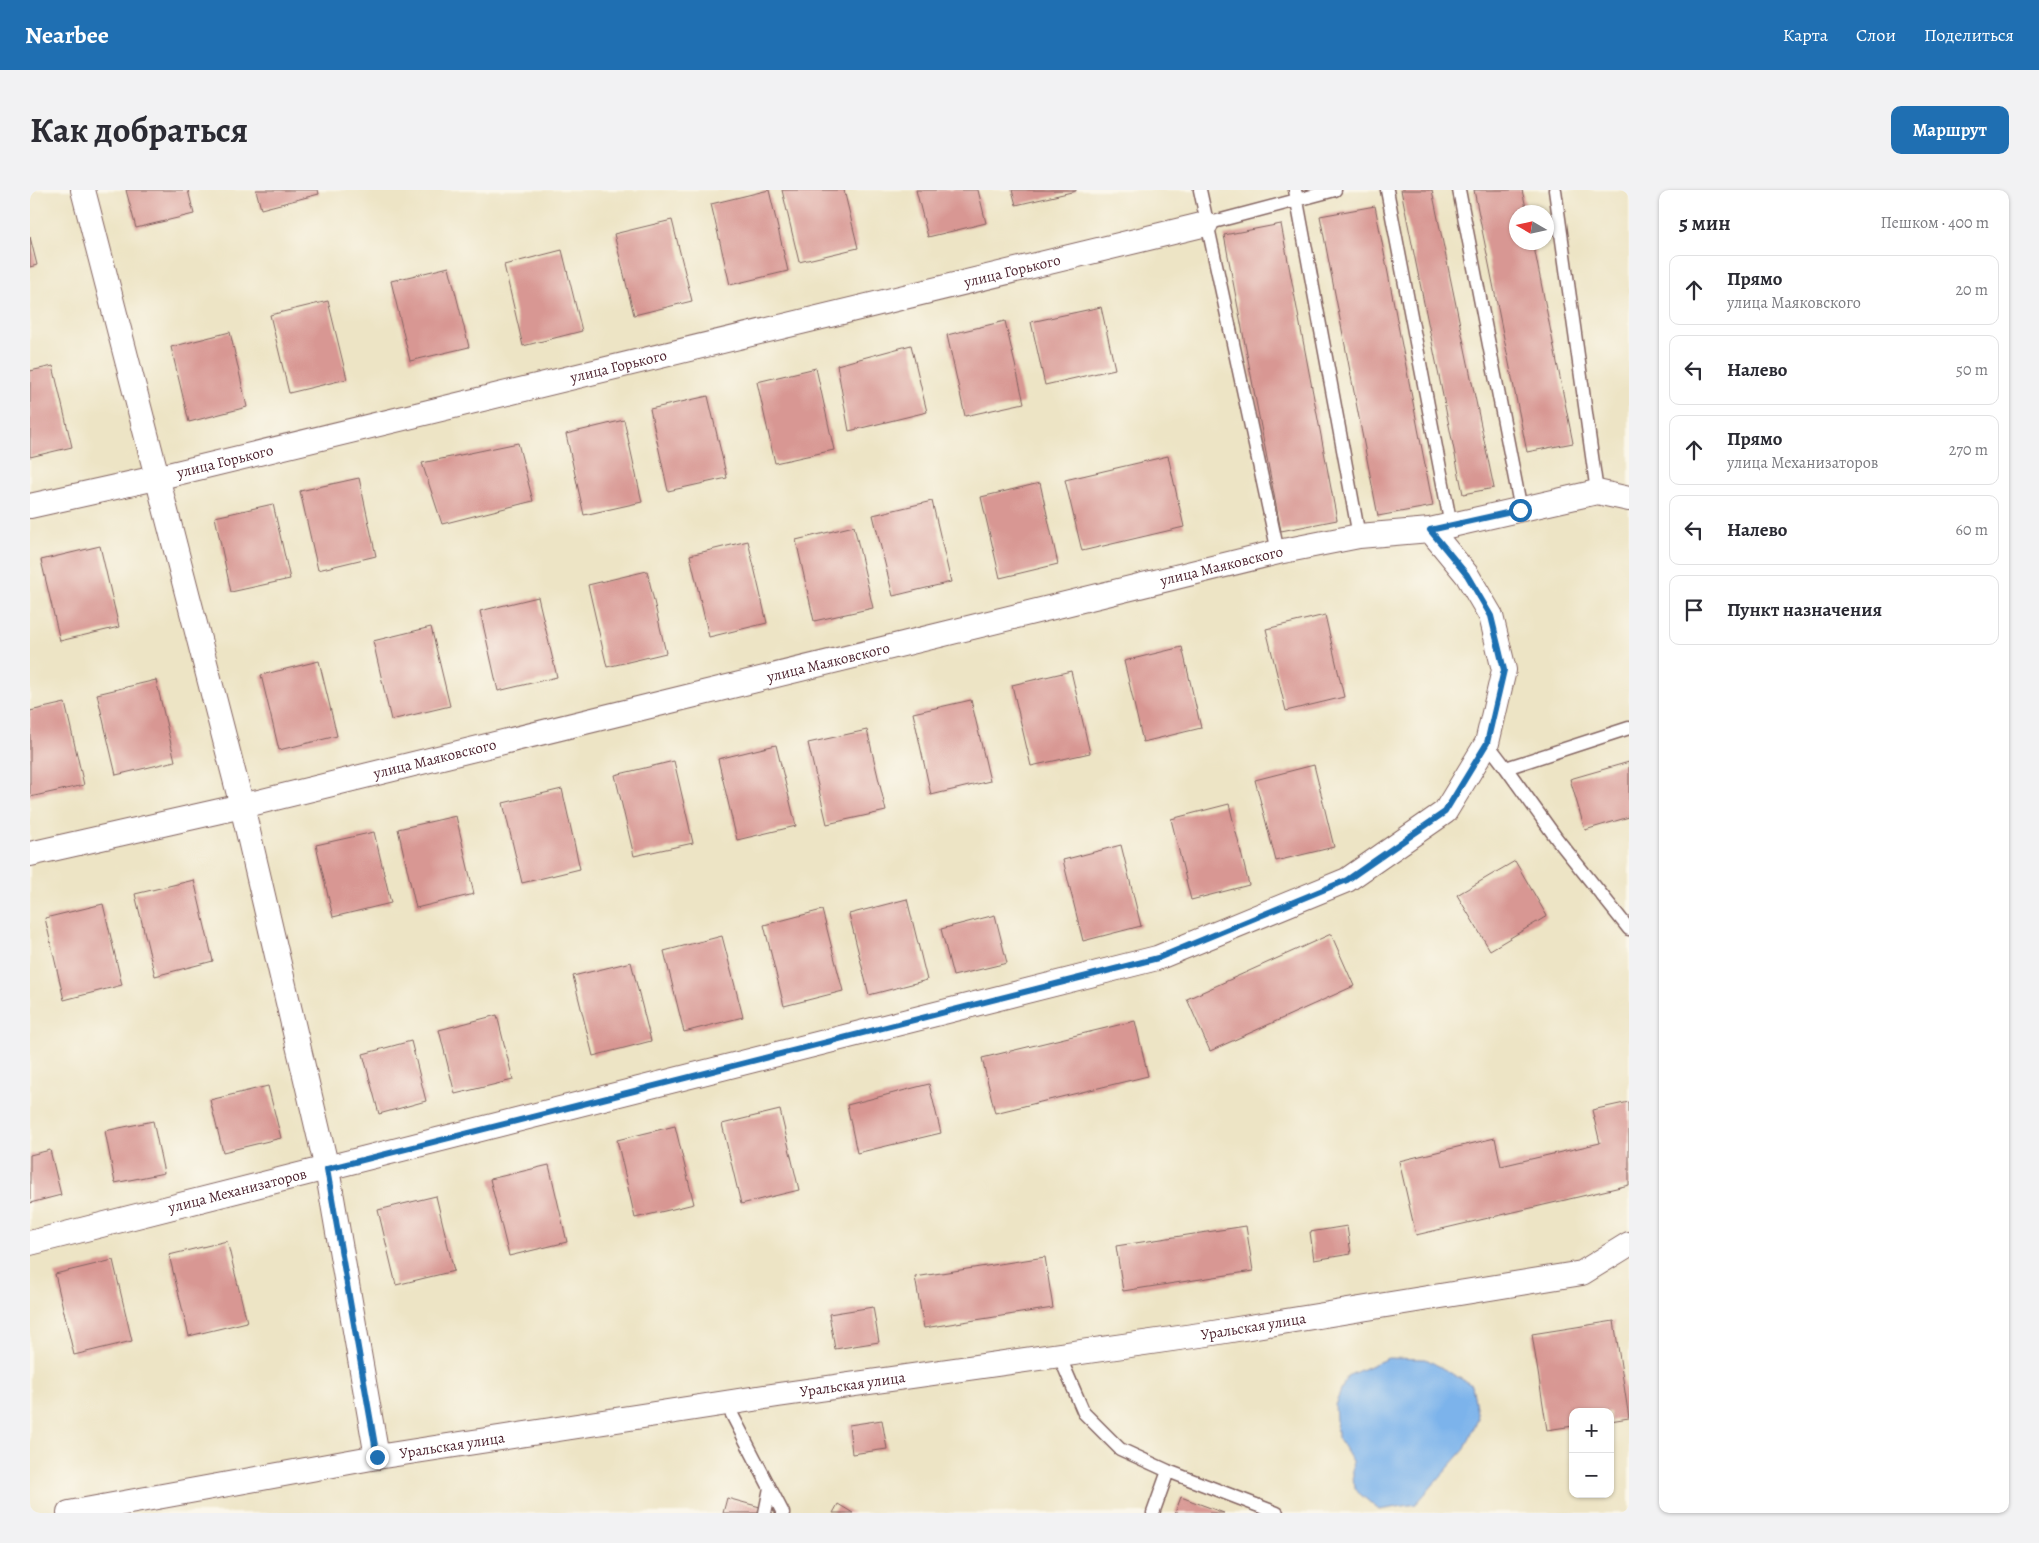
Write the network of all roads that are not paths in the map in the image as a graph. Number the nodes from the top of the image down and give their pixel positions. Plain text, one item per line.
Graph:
1 (82, 190) edge
2 (1200, 190) edge
3 (1336, 190) edge
4 (1387, 190) edge
5 (1459, 190) edge
6 (1555, 190) edge
7 (1296, 195) edge
8 (1206, 224) junction
9 (156, 478) junction
10 (1597, 492) junction
11 (1629, 499) edge
12 (30, 506) edge
13 (1520, 510) junction
14 (1440, 528) junction
15 (1359, 536) junction
16 (1278, 552) junction
17 (1629, 728) edge
18 (1487, 743) junction
19 (1506, 768) junction
20 (242, 806) junction
21 (30, 854) edge
22 (1629, 930) edge
23 (327, 1169) junction
24 (30, 1243) edge
25 (1629, 1244) edge
26 (1059, 1355) junction
27 (726, 1404) junction
28 (377, 1457) junction
29 (1168, 1471) junction
30 (770, 1488) junction
31 (69, 1513) edge
32 (765, 1513) edge
33 (783, 1513) edge
34 (1153, 1513) edge
35 (1277, 1513) edge

1 - 9 street
2 - 8 lane
3 - 7 lane
4 - 14 lane
5 - 13 lane
6 - 10 lane
7 - 8 lane
7 - 15 lane
8 - 9 street, улица Горького
8 - 16 lane
9 - 12 street, улица Горького
9 - 20 street
10 - 11 street, улица Маяковского
10 - 13 street, улица Маяковского
13 - 14 street, улица Маяковского
14 - 15 street, улица Маяковского
14 - 18 street, улица Механизаторов
15 - 16 street, улица Маяковского
16 - 20 street, улица Маяковского
17 - 19 lane
18 - 19 lane
18 - 23 street, улица Механизаторов
19 - 22 lane
20 - 21 street, улица Маяковского
20 - 23 street
23 - 24 street, улица Механизаторов
23 - 28 street
25 - 26 street, Уральская улица
26 - 27 street, Уральская улица
26 - 29 lane
27 - 28 street, Уральская улица
27 - 30 lane
28 - 31 street, Уральская улица
29 - 34 lane
29 - 35 lane
30 - 32 lane
30 - 33 lane

